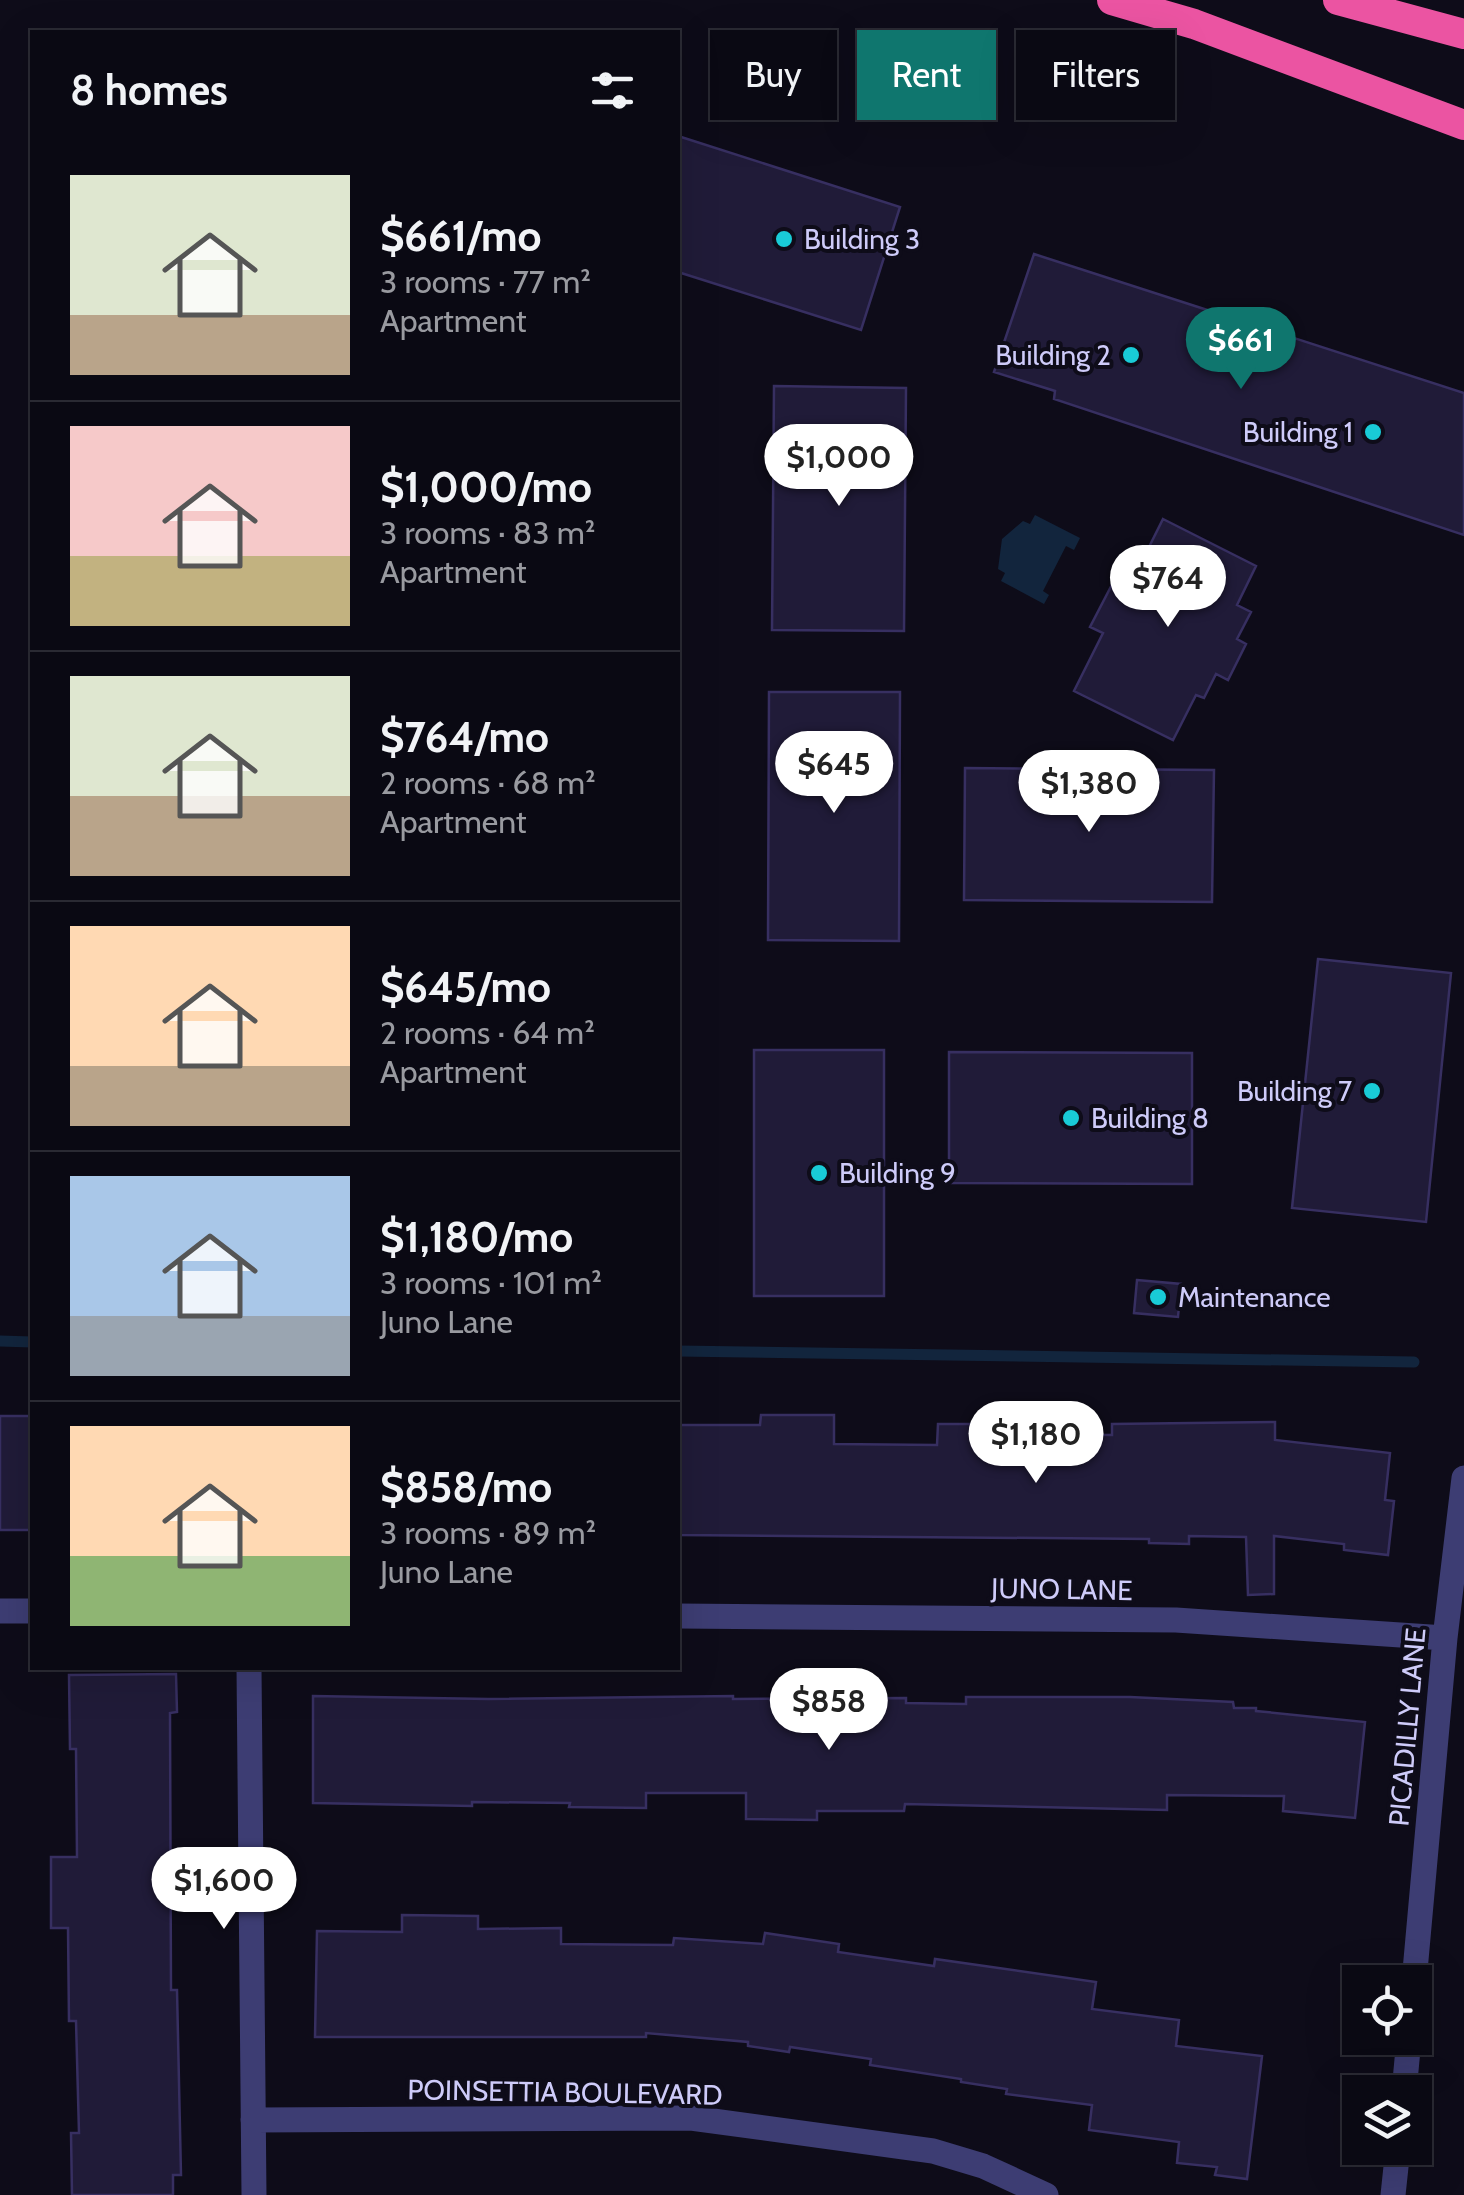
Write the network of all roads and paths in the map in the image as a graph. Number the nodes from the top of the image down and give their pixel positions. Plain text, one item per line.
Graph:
1 (1112, 0) edge
2 (1338, 0) edge
3 (1464, 34) edge
4 (1464, 125) edge
5 (1464, 1478) edge
6 (0, 1611) edge
7 (30, 1611) edge
8 (680, 1616) edge
9 (1445, 1638) junction
10 (250, 1670) edge
11 (1416, 1965) edge
12 (254, 2120) junction
13 (1396, 2165) edge
14 (254, 2195) edge
15 (1046, 2195) edge
16 (1393, 2195) edge

1 - 4 highway
2 - 3 highway
5 - 9 street, PICADILLY LANE
6 - 7 street
8 - 9 street, JUNO LANE
9 - 11 street, PICADILLY LANE
10 - 12 street
12 - 14 street
12 - 15 street, POINSETTIA BOULEVARD
13 - 16 street

